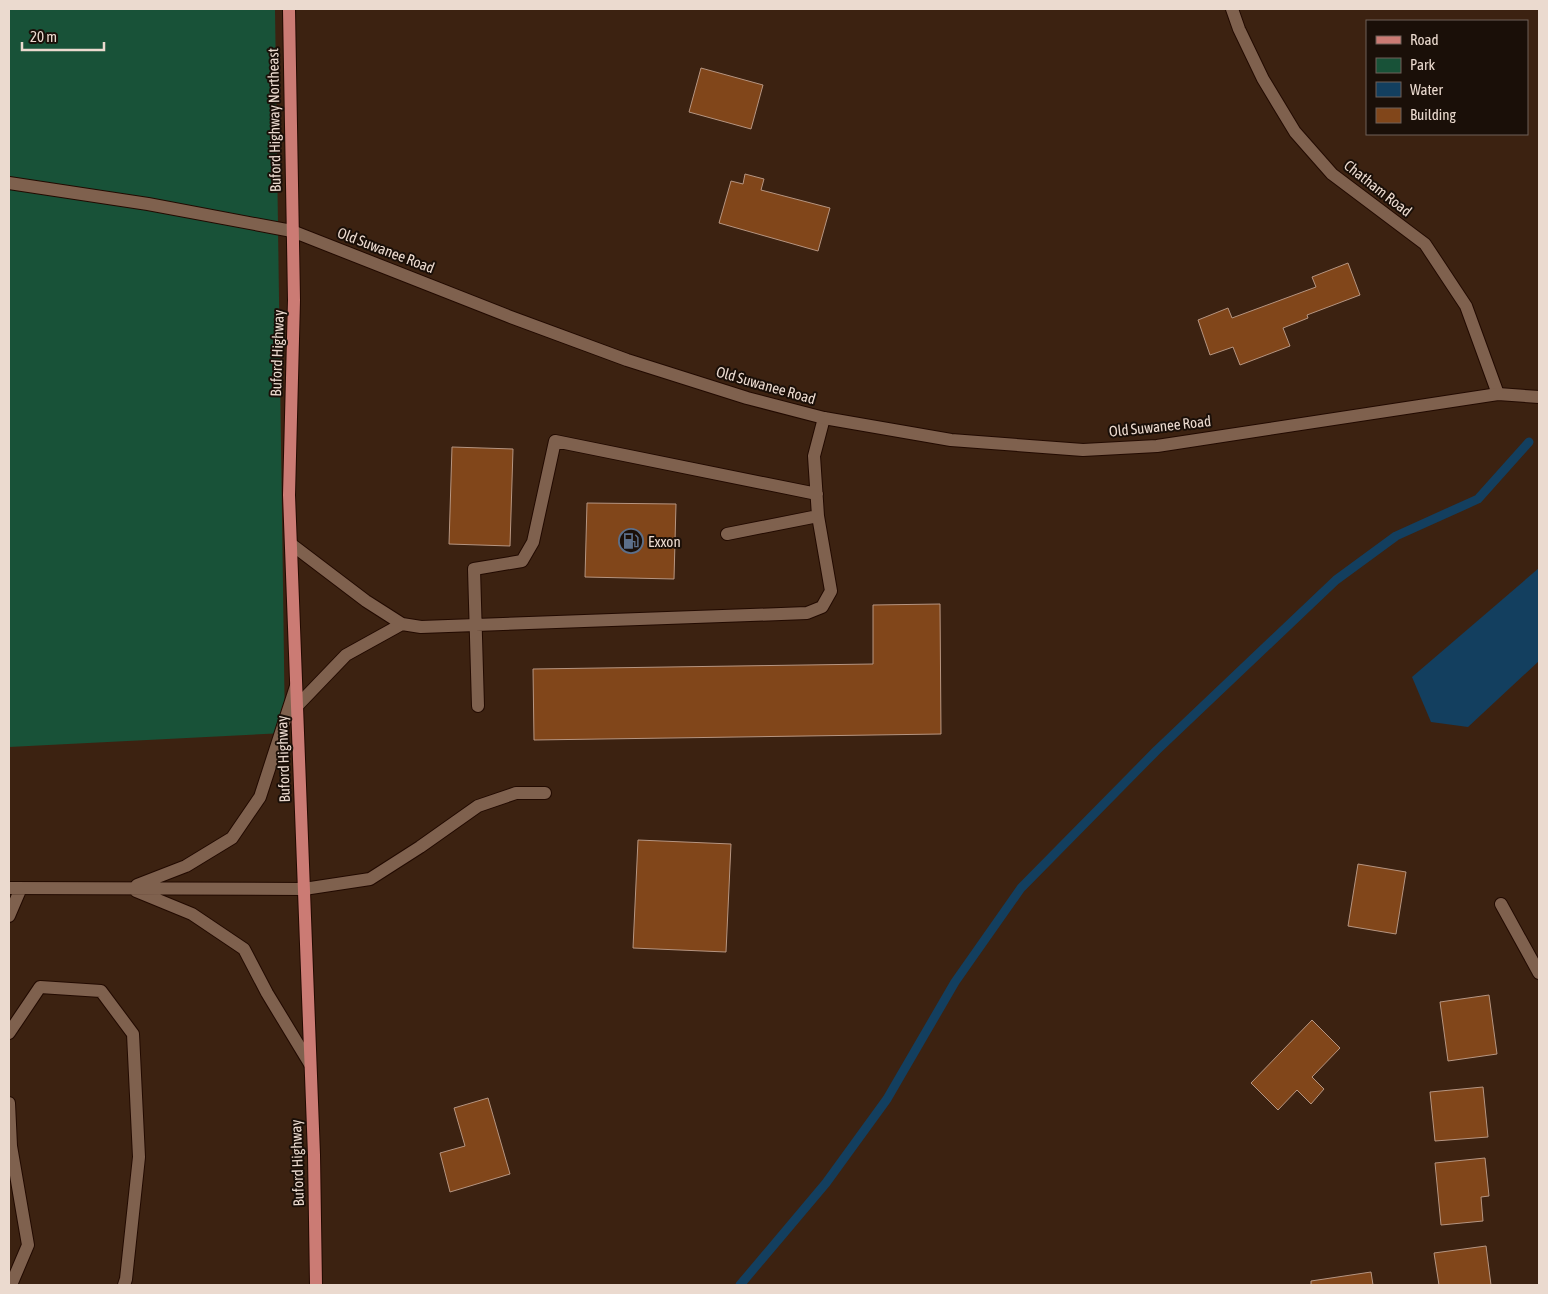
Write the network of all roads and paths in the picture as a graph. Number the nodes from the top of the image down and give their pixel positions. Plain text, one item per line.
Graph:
1 (289, 9) edge
2 (1232, 9) edge
3 (9, 183) edge
4 (292, 231) junction
5 (1498, 394) junction
6 (1539, 397) edge
7 (824, 418) junction
8 (817, 494) junction
9 (818, 516) junction
10 (727, 534) dead end
11 (291, 544) junction
12 (402, 624) junction
13 (476, 624) junction
14 (296, 684) junction
15 (297, 706) junction
16 (478, 706) dead end
17 (545, 793) dead end
18 (15, 888) edge
19 (129, 888) junction
20 (304, 889) junction
21 (1501, 904) dead end
22 (9, 916) edge
23 (1539, 973) edge
24 (9, 1033) edge
25 (310, 1064) junction
26 (9, 1103) edge
27 (11, 1285) edge
28 (124, 1285) edge
29 (316, 1285) edge

1 - 4 main road, Buford Highway Northeast
2 - 5 street, Chatham Road
3 - 4 street, Old Suwanee Road
4 - 7 street, Old Suwanee Road
4 - 11 main road, Buford Highway
5 - 6 street, Old Suwanee Road
5 - 7 street, Old Suwanee Road
7 - 8 street
8 - 9 street
8 - 13 street
9 - 10 street
9 - 13 street
11 - 12 street
11 - 14 main road, Buford Highway
12 - 13 street
12 - 15 street
13 - 16 street
14 - 15 main road, Buford Highway
14 - 19 street
15 - 20 main road, Buford Highway
17 - 20 street
18 - 19 street
18 - 22 street
19 - 20 street
19 - 25 street
20 - 25 main road, Buford Highway
21 - 23 street
24 - 28 street
25 - 29 main road, Buford Highway
26 - 27 street

